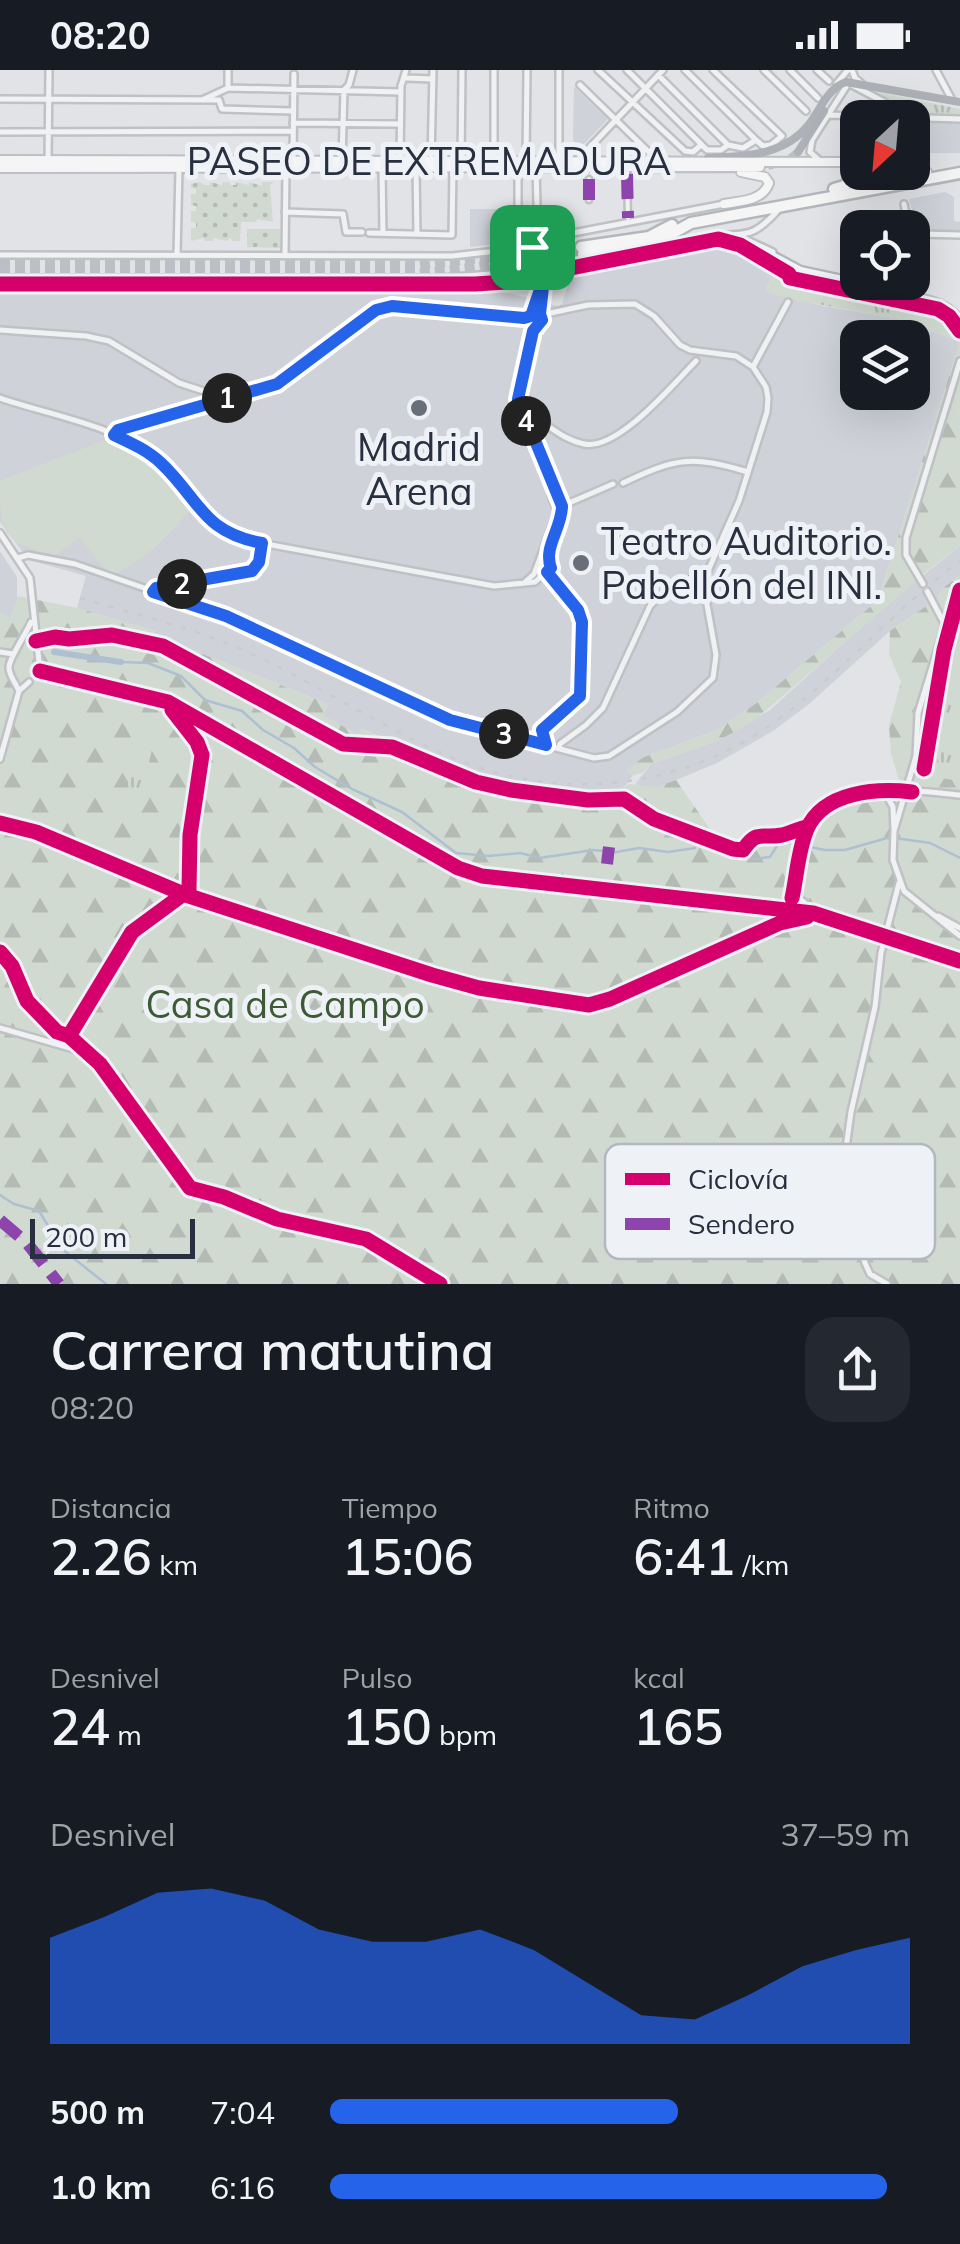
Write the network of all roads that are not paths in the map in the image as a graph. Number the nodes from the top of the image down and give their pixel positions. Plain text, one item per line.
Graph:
1 (49, 70) edge
2 (228, 70) edge
3 (352, 70) edge
4 (434, 70) edge
5 (462, 70) edge
6 (494, 70) edge
7 (527, 70) edge
8 (560, 70) edge
9 (598, 70) edge
10 (627, 70) edge
11 (685, 70) edge
12 (713, 70) edge
13 (764, 70) edge
14 (790, 70) edge
15 (817, 70) edge
16 (850, 70) edge
17 (936, 70) edge
18 (661, 72) edge
19 (294, 74) dead end
20 (406, 74) edge
21 (432, 79) junction
22 (845, 84) junction
23 (580, 85) dead end
24 (228, 88) junction
25 (645, 88) junction
26 (294, 90) junction
27 (344, 90) junction
28 (400, 92) junction
29 (0, 98) edge
30 (818, 98) dead end
31 (49, 99) junction
32 (201, 100) junction
33 (881, 100) edge
34 (837, 101) junction
35 (956, 102) edge
36 (631, 103) junction
37 (293, 111) junction
38 (806, 111) dead end
39 (840, 111) edge
40 (828, 115) junction
41 (840, 116) edge
42 (930, 118) edge
43 (960, 119) edge
44 (616, 120) junction
45 (343, 124) junction
46 (400, 124) junction
47 (293, 127) junction
48 (0, 132) edge
49 (50, 132) junction
50 (756, 140) junction
51 (728, 145) junction
52 (703, 146) junction
53 (798, 152) tunnel mouth
54 (658, 160) junction
55 (679, 160) junction
56 (559, 161) junction
57 (820, 161) junction
58 (400, 162) junction
59 (431, 162) junction
60 (494, 162) junction
61 (840, 162) edge
62 (0, 164) edge
63 (46, 164) junction
64 (456, 164) junction
65 (522, 164) junction
66 (181, 165) junction
67 (289, 165) junction
68 (342, 165) junction
69 (416, 165) junction
70 (576, 165) junction
71 (764, 166) tunnel mouth
72 (648, 167) junction
73 (382, 168) junction
74 (536, 168) junction
75 (960, 170) edge
76 (930, 172) edge
77 (627, 174) dead end
78 (590, 178) dead end
79 (840, 187) edge
80 (589, 200) dead end
81 (724, 204) joint
82 (904, 204) dead end
83 (780, 208) junction
84 (906, 210) edge
85 (286, 212) junction
86 (628, 218) dead end
87 (383, 233) junction
88 (417, 234) junction
89 (930, 234) edge
90 (960, 235) edge
91 (740, 236) junction
92 (538, 243) junction
93 (518, 248) junction
94 (756, 248) tunnel mouth
95 (177, 255) junction
96 (0, 256) edge
97 (285, 256) junction
98 (544, 274) junction
99 (840, 277) edge
100 (0, 278) edge
101 (840, 280) edge
102 (925, 300) edge
103 (788, 302) dead end
104 (955, 309) edge
105 (535, 320) junction
106 (960, 320) edge
107 (0, 330) edge
108 (960, 361) edge
109 (696, 362) dead end
110 (754, 367) junction
111 (0, 398) edge
112 (228, 398) junction
113 (522, 412) junction
114 (114, 435) junction
115 (748, 472) junction
116 (623, 483) dead end
117 (613, 484) dead end
118 (553, 486) junction
119 (562, 506) junction
120 (0, 533) edge
121 (262, 543) junction
122 (18, 558) junction
123 (546, 572) junction
124 (522, 584) junction
125 (923, 584) dead end
126 (670, 585) dead end
127 (927, 591) dead end
128 (153, 592) junction
129 (32, 619) junction
130 (0, 652) edge
131 (17, 653) junction
132 (38, 658) junction
133 (40, 672) junction
134 (13, 678) junction
135 (29, 682) junction
136 (19, 691) junction
137 (168, 702) junction
138 (542, 730) junction
139 (530, 741) junction
140 (546, 745) junction
141 (559, 749) junction
142 (0, 760) edge
143 (884, 790) junction
144 (906, 792) junction
145 (960, 795) edge
146 (0, 822) edge
147 (894, 833) junction
148 (899, 883) junction
149 (904, 891) junction
150 (186, 895) junction
151 (792, 898) junction
152 (895, 901) junction
153 (918, 904) junction
154 (776, 908) junction
155 (788, 910) junction
156 (806, 915) junction
157 (776, 925) junction
158 (960, 928) edge
159 (960, 936) edge
160 (885, 937) junction
161 (0, 952) edge
162 (960, 961) edge
163 (0, 1028) edge
164 (57, 1032) junction
165 (69, 1036) junction
166 (47, 1040) junction
167 (87, 1052) junction
168 (847, 1144) edge
169 (864, 1259) edge
170 (440, 1284) edge
171 (887, 1284) edge

1 - 31 street
2 - 24 street
3 - 27 street
4 - 21 street
5 - 64 street
6 - 60 street
7 - 65 street
8 - 56 street
9 - 36 street
10 - 25 street
11 - 50 street
12 - 50 street
13 - 38 street
14 - 30 street
15 - 22 street
16 - 22 street
16 - 22 street
17 - 35 street
18 - 25 street
18 - 51 street
19 - 26 street
20 - 21 street
20 - 28 street
21 - 59 street
22 - 33 street
22 - 34 street
22 - 35 main road
22 - 53 main road
22 - 55 main road
23 - 44 street
24 - 26 street
24 - 32 street
25 - 36 street
25 - 52 street
26 - 27 street
26 - 37 street
27 - 28 street
27 - 45 street
28 - 46 street
29 - 31 street
31 - 32 street
31 - 49 street
32 - 37 street
34 - 39 street
34 - 40 street
36 - 44 street
36 - 52 street
37 - 47 street
40 - 41 street
40 - 57 street
42 - 43 street
44 - 54 street
44 - 70 street
45 - 46 street
45 - 47 street
45 - 68 street
46 - 58 street
47 - 49 street
47 - 67 street
48 - 49 street
49 - 63 street
50 - 51 street
51 - 52 street
54 - 55 main road, PASEO DE EXTREMADURA
54 - 70 main road, PASEO DE EXTREMADURA
55 - 57 main road, PASEO DE EXTREMADURA
56 - 65 main road, PASEO DE EXTREMADURA
56 - 70 main road, PASEO DE EXTREMADURA
57 - 61 main road, PASEO DE EXTREMADURA
58 - 68 main road, PASEO DE EXTREMADURA
58 - 69 main road, PASEO DE EXTREMADURA
59 - 64 main road, PASEO DE EXTREMADURA
59 - 69 main road, PASEO DE EXTREMADURA
60 - 64 main road, PASEO DE EXTREMADURA
60 - 65 main road, PASEO DE EXTREMADURA
62 - 63 main road, PASEO DE EXTREMADURA
63 - 66 main road, PASEO DE EXTREMADURA
64 - 65 main road, PASEO DE EXTREMADURA
64 - 69 main road, PASEO DE EXTREMADURA
64 - 88 street
65 - 74 main road, PASEO DE EXTREMADURA
65 - 93 street
66 - 67 main road, PASEO DE EXTREMADURA
66 - 95 street
67 - 68 main road, PASEO DE EXTREMADURA
67 - 85 street
68 - 73 main road, PASEO DE EXTREMADURA
69 - 73 main road, PASEO DE EXTREMADURA
69 - 88 street
70 - 72 main road, PASEO DE EXTREMADURA
70 - 74 main road, PASEO DE EXTREMADURA
71 - 72 main road, PASEO DE EXTREMADURA
72 - 81 main road
73 - 87 street
74 - 92 street
75 - 76 highway
75 - 83 highway
77 - 86 street
78 - 80 street
79 - 83 highway
81 - 92 street
82 - 84 street
83 - 91 street
85 - 87 street
85 - 97 street
87 - 88 street
89 - 90 street
91 - 98 street
91 - 99 street
92 - 93 street
92 - 98 street
92 - 98 street
93 - 97 street
94 - 101 highway
95 - 96 street
95 - 97 street
98 - 100 street
98 - 105 street
102 - 104 street
103 - 110 street
104 - 106 street
105 - 110 street
105 - 112 street
105 - 113 street
107 - 112 street
108 - 125 street
109 - 113 street
110 - 115 street
111 - 114 street
112 - 114 street
113 - 118 street
114 - 121 street
115 - 116 street
115 - 141 street
117 - 119 street
118 - 119 street
118 - 124 street
119 - 123 street
120 - 122 street
121 - 124 street
121 - 128 street
122 - 128 street
122 - 129 street
123 - 124 street
123 - 138 street
126 - 141 street
127 - 144 street
128 - 139 street
129 - 131 street
129 - 132 street
130 - 131 street
131 - 132 street
131 - 134 street
132 - 133 street
133 - 135 street
133 - 137 street
134 - 135 street
134 - 136 street
135 - 136 street
136 - 142 street
137 - 150 street
137 - 154 street
138 - 139 street
138 - 140 street
139 - 140 street
140 - 141 street
143 - 144 street
143 - 147 street
143 - 151 street
144 - 145 street
144 - 147 street
146 - 150 street
147 - 148 street
148 - 149 street
148 - 152 street
149 - 152 street
149 - 153 street
150 - 157 street
150 - 165 street
151 - 154 street
151 - 155 street
151 - 156 street
152 - 160 street
153 - 158 street
153 - 159 street
154 - 155 street
154 - 157 street
155 - 156 street
155 - 157 street
156 - 157 street
156 - 160 street
160 - 162 street
160 - 168 street
161 - 164 street
163 - 166 street
164 - 165 street
164 - 166 street
165 - 167 street
166 - 167 street
167 - 170 street
169 - 171 street

